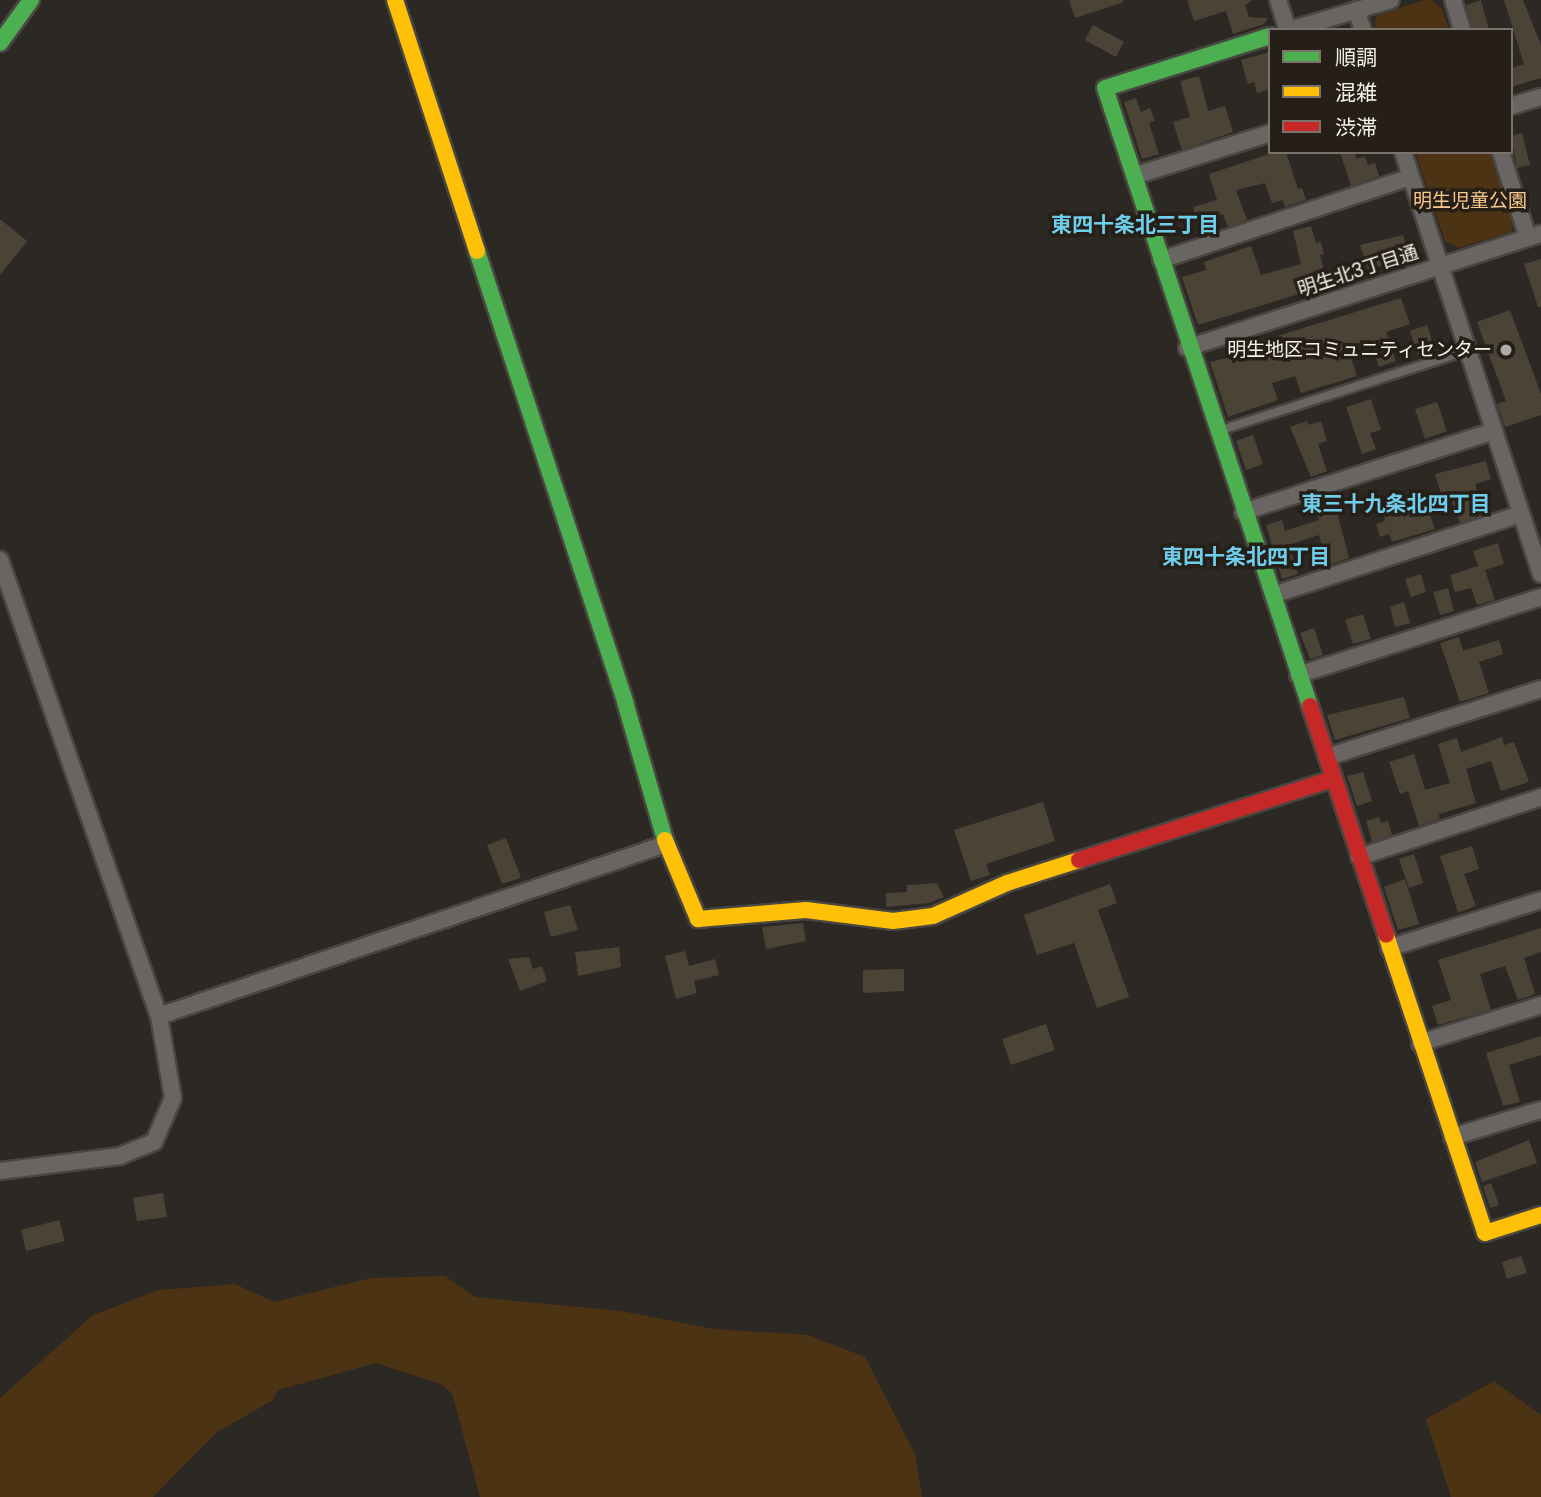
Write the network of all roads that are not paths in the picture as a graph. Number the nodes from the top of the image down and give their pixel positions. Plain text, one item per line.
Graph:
1 (32, 0) edge
2 (395, 0) edge
3 (1278, 0) edge
4 (1391, 0) edge
5 (1453, 0) edge
6 (1356, 10) junction
7 (1288, 28) edge
8 (1296, 28) edge
9 (1362, 28) edge
10 (1461, 28) edge
11 (1268, 37) edge
12 (0, 43) edge
13 (1541, 97) edge
14 (1513, 105) edge
15 (1268, 134) edge
16 (1404, 154) edge
17 (1502, 154) edge
18 (1134, 176) junction
19 (1411, 177) junction
20 (1535, 236) edge
21 (1161, 260) junction
22 (1441, 266) junction
23 (1187, 348) junction
24 (1468, 350) junction
25 (1494, 431) junction
26 (1216, 432) junction
27 (1243, 512) junction
28 (1521, 514) junction
29 (0, 560) edge
30 (1541, 574) edge
31 (1273, 595) junction
32 (1541, 597) edge
33 (1298, 675) junction
34 (1541, 689) edge
35 (1327, 757) junction
36 (1333, 779) junction
37 (1541, 797) edge
38 (666, 844) junction
39 (1359, 857) junction
40 (1541, 900) edge
41 (1389, 948) junction
42 (1541, 1006) edge
43 (159, 1016) junction
44 (1420, 1043) junction
45 (1541, 1110) edge
46 (1452, 1138) junction
47 (0, 1171) edge
48 (1541, 1215) edge

1 - 12 main road
2 - 38 main road
3 - 7 street
4 - 6 street
5 - 10 street
6 - 8 street
6 - 9 street
11 - 18 main road
13 - 14 street
15 - 18 street
16 - 19 street
17 - 20 street
18 - 21 main road
19 - 21 street
19 - 22 street
20 - 22 street, 明生北3丁目通
21 - 23 main road
22 - 23 street, 明生北3丁目通
22 - 24 street
23 - 26 main road
24 - 25 street
24 - 26 lane
25 - 27 street
25 - 28 street
26 - 27 main road
27 - 31 main road
28 - 30 street
28 - 31 street
29 - 43 street
31 - 33 main road
32 - 33 street
33 - 35 main road
34 - 35 street
35 - 36 main road
36 - 38 main road
36 - 39 main road
37 - 39 street
38 - 43 street
39 - 41 main road
40 - 41 street
41 - 44 main road
42 - 44 street
43 - 47 street
44 - 46 main road
45 - 46 street
46 - 48 main road

